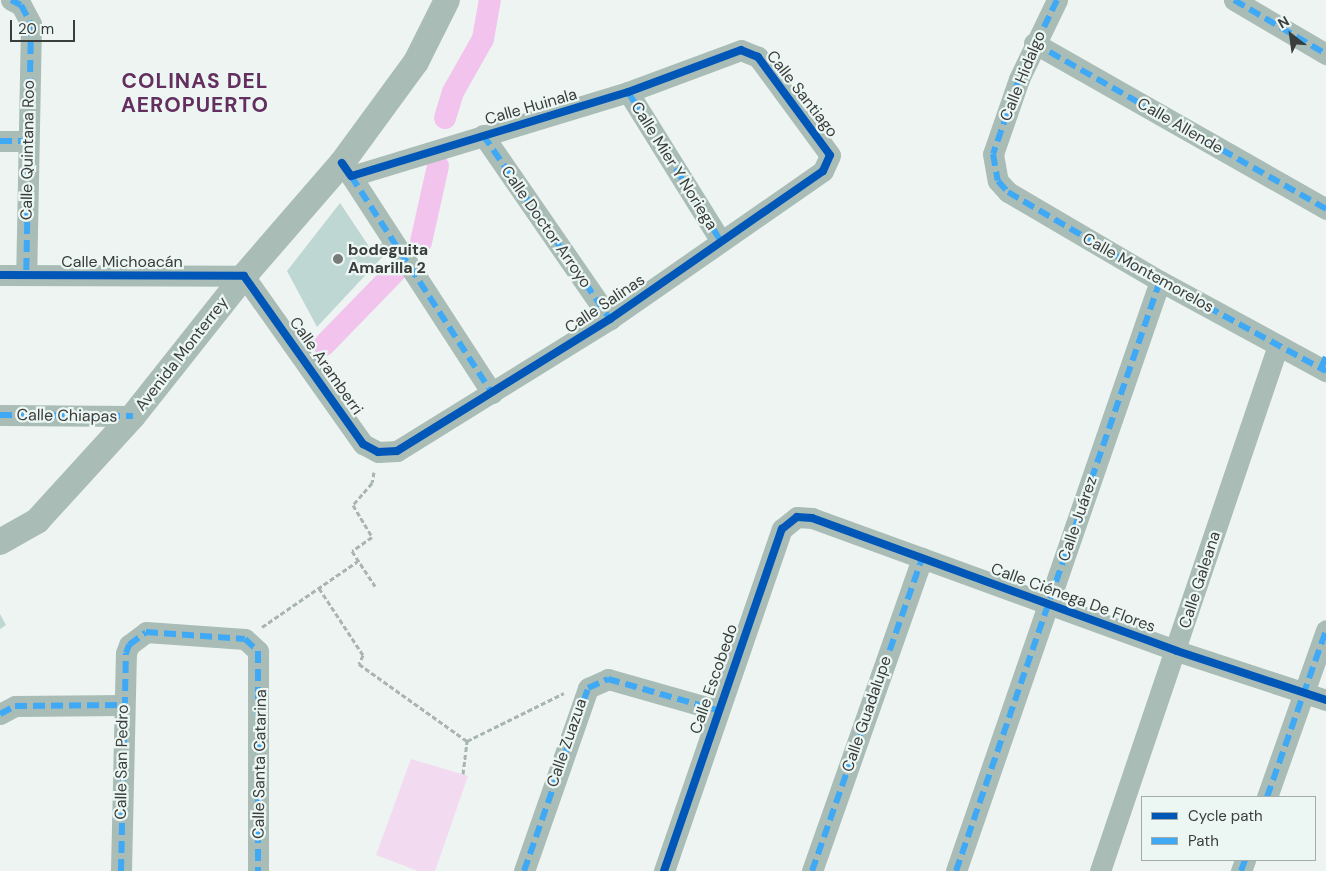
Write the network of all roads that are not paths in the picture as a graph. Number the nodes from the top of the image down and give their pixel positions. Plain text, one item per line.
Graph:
1 (11, 0) edge
2 (446, 0) edge
3 (1057, 0) edge
4 (1234, 0) edge
5 (1034, 43) junction
6 (731, 51) joint
7 (1326, 54) edge
8 (628, 92) junction
9 (483, 135) junction
10 (0, 141) edge
11 (27, 142) junction
12 (993, 154) joint
13 (347, 170) junction
14 (823, 172) joint
15 (1326, 209) edge
16 (720, 240) junction
17 (0, 275) edge
18 (26, 275) junction
19 (244, 276) junction
20 (1160, 281) junction
21 (610, 320) junction
22 (1278, 345) junction
23 (1324, 365) edge
24 (492, 393) junction
25 (0, 415) edge
26 (133, 416) junction
27 (388, 451) joint
28 (812, 518) joint
29 (37, 521) junction
30 (0, 542) edge
31 (0, 554) edge
32 (922, 558) junction
33 (1050, 603) junction
34 (1326, 630) edge
35 (1177, 651) junction
36 (261, 657) joint
37 (1303, 692) junction
38 (1326, 700) edge
39 (123, 705) junction
40 (717, 710) junction
41 (0, 714) edge
42 (1266, 796) edge
43 (121, 871) edge
44 (258, 871) edge
45 (524, 871) edge
46 (664, 871) edge
47 (812, 871) edge
48 (956, 871) edge
49 (1100, 871) edge

1 - 11 street, Calle Quintana Roo
2 - 13 street, Avenida Monterrey
3 - 5 street, Calle Hidalgo
4 - 7 street
5 - 12 street, Calle Hidalgo
5 - 15 street, Calle Allende
6 - 8 street, Calle Huinala
6 - 14 street, Calle Santiago
8 - 9 street, Calle Huinala
8 - 16 street, Calle Mier Y Noriega
9 - 13 street, Calle Huinala
9 - 21 street, Calle Doctor Arroyo
10 - 11 street
11 - 18 street, Calle Quintana Roo
12 - 20 street, Calle Montemorelos
13 - 19 street, Avenida Monterrey
13 - 24 street
14 - 16 street, Calle Salinas
16 - 21 street, Calle Salinas
17 - 18 street, Calle Michoacán
18 - 19 street, Calle Michoacán
19 - 26 street, Avenida Monterrey
19 - 27 street, Calle Aramberri
20 - 22 street, Calle Montemorelos
20 - 33 street, Calle Juárez
21 - 24 street, Calle Salinas
22 - 23 street, Calle Montemorelos
22 - 35 street, Calle Galeana
24 - 27 street, Calle Salinas
25 - 26 street, Calle Chiapas
26 - 29 street, Avenida Monterrey
28 - 32 street, Calle Ciénega De Flores
28 - 40 street, Calle Escobedo
29 - 30 street, Avenida Monterrey
29 - 31 street
32 - 33 street, Calle Ciénega De Flores
32 - 47 street, Calle Guadalupe
33 - 35 street, Calle Ciénega De Flores
33 - 48 street, Calle Juárez
34 - 37 street
35 - 37 street, Calle Ciénega De Flores
35 - 49 street, Calle Galeana
36 - 39 street, Calle San Pedro
36 - 44 street, Calle Santa Catarina
37 - 38 street, Calle Ciénega De Flores
37 - 42 street
39 - 41 street
39 - 43 street, Calle San Pedro
40 - 45 street, Calle Zuazua
40 - 46 street, Calle Escobedo

